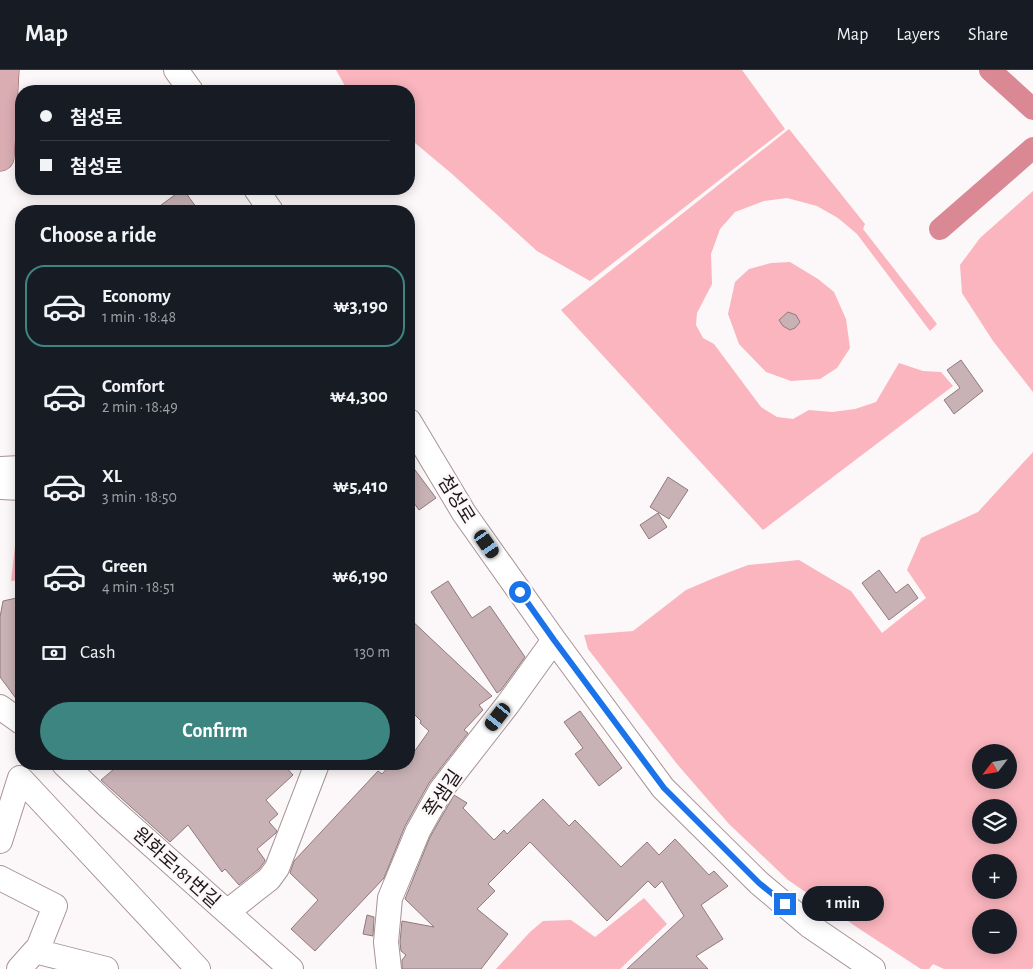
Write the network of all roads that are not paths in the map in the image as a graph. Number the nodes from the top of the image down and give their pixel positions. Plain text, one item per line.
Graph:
1 (6, 70) edge
2 (176, 70) edge
3 (187, 85) edge
4 (0, 157) edge
5 (415, 431) edge
6 (15, 468) edge
7 (0, 469) edge
8 (0, 487) edge
9 (15, 488) edge
10 (554, 640) junction
11 (0, 707) edge
12 (15, 718) edge
13 (70, 770) edge
14 (315, 770) edge
15 (0, 841) edge
16 (0, 878) edge
17 (227, 912) junction
18 (36, 951) junction
19 (19, 969) edge
20 (106, 969) edge
21 (198, 969) edge
22 (291, 969) edge
23 (388, 969) edge
24 (873, 969) edge

1 - 4 main road
2 - 3 street
5 - 10 street, 첨성로
6 - 7 street
8 - 9 street
10 - 23 street, 쪽샘길
10 - 24 street, 첨성로
11 - 12 street
13 - 17 street, 원화로181번길
14 - 17 street
15 - 21 street
16 - 18 street
17 - 22 street, 원화로181번길
18 - 19 street
18 - 20 street

